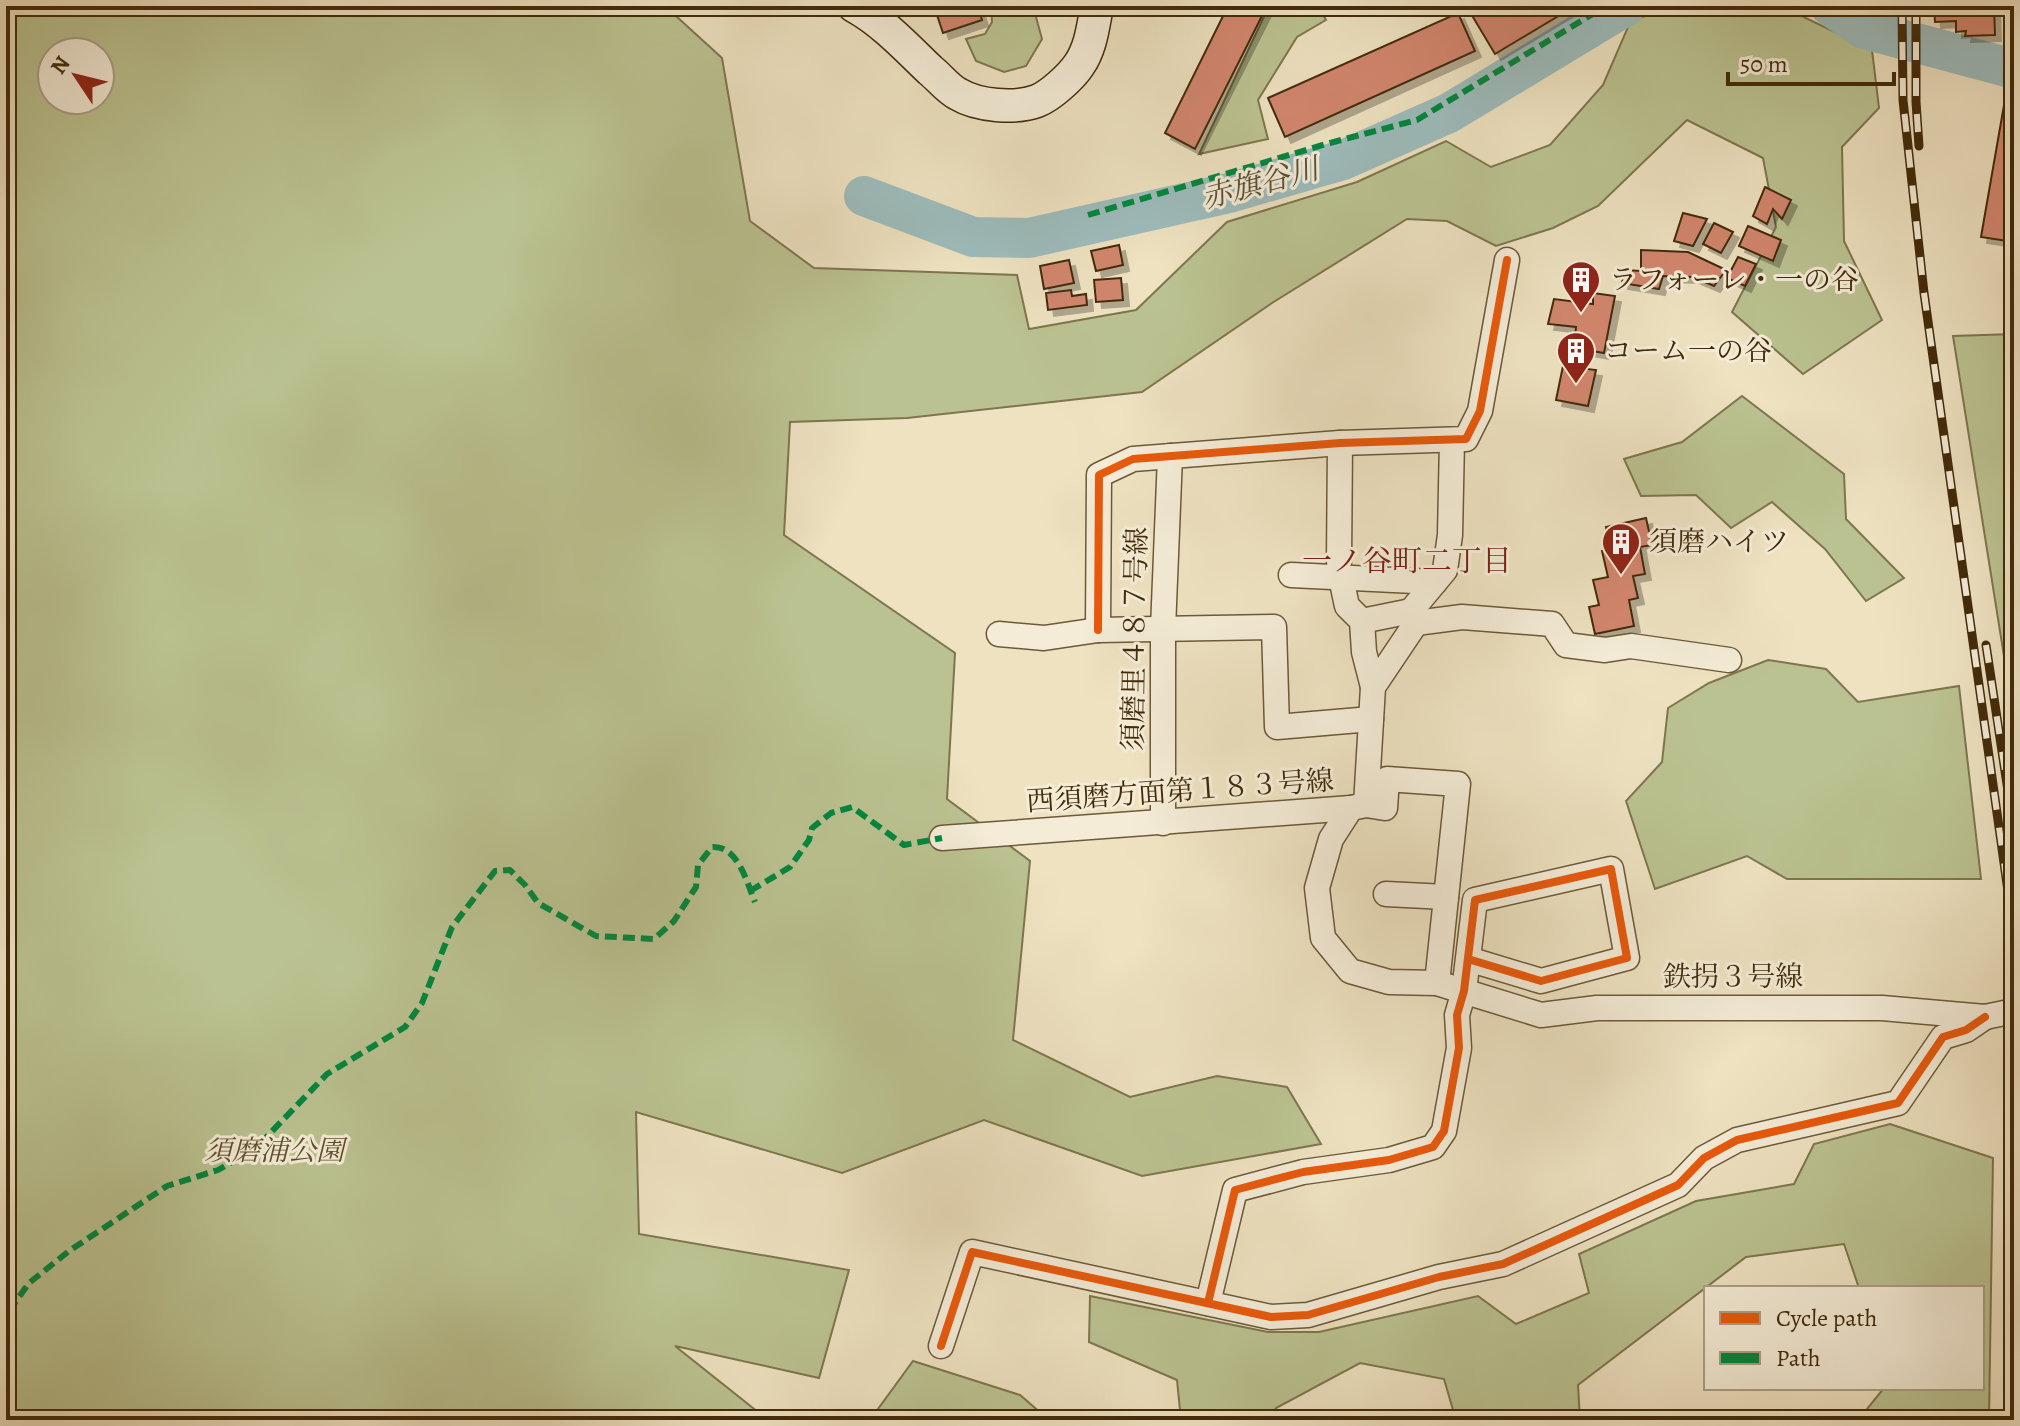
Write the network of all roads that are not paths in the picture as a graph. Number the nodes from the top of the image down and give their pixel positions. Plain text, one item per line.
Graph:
1 (854, 6) edge
2 (1097, 6) edge
3 (1507, 260) dead end
4 (1452, 440) junction
5 (1340, 443) junction
6 (1170, 456) junction
7 (1340, 570) junction
8 (1291, 575) dead end
9 (1435, 582) junction
10 (1414, 617) junction
11 (1362, 621) junction
12 (1163, 629) junction
13 (1098, 630) junction
14 (999, 634) dead end
15 (1729, 660) dead end
16 (1373, 687) junction
17 (1371, 719) junction
18 (1358, 807) junction
19 (1163, 823) junction
20 (942, 838) dead end
21 (1386, 894) dead end
22 (1446, 897) junction
23 (1468, 959) junction
24 (1437, 983) junction
25 (1464, 991) junction
26 (2014, 1011) edge
27 (1985, 1017) junction
28 (1208, 1303) junction
29 (941, 1346) dead end

1 - 2 street
3 - 4 street
4 - 5 street
4 - 9 street
5 - 6 street
5 - 7 street
6 - 12 street, 須磨里４８７号線
6 - 13 street
7 - 8 street
7 - 9 street
7 - 11 street
9 - 10 street
10 - 11 street
10 - 15 street
10 - 16 street
11 - 16 street
12 - 13 street
12 - 17 street
12 - 19 street, 須磨里４８７号線
13 - 14 street
16 - 17 street, 西須磨方面第１８３号線
17 - 18 street, 西須磨方面第１８３号線
18 - 19 street, 西須磨方面第１８３号線
18 - 22 street
18 - 24 street, 鉄拐３号線
19 - 20 street, 西須磨方面第１８３号線
21 - 22 street
22 - 24 street
23 - 23 street
23 - 25 street
24 - 25 street, 鉄拐３号線
25 - 27 street, 鉄拐３号線
25 - 28 street
26 - 27 street, 鉄拐３号線
27 - 28 street
28 - 29 street

